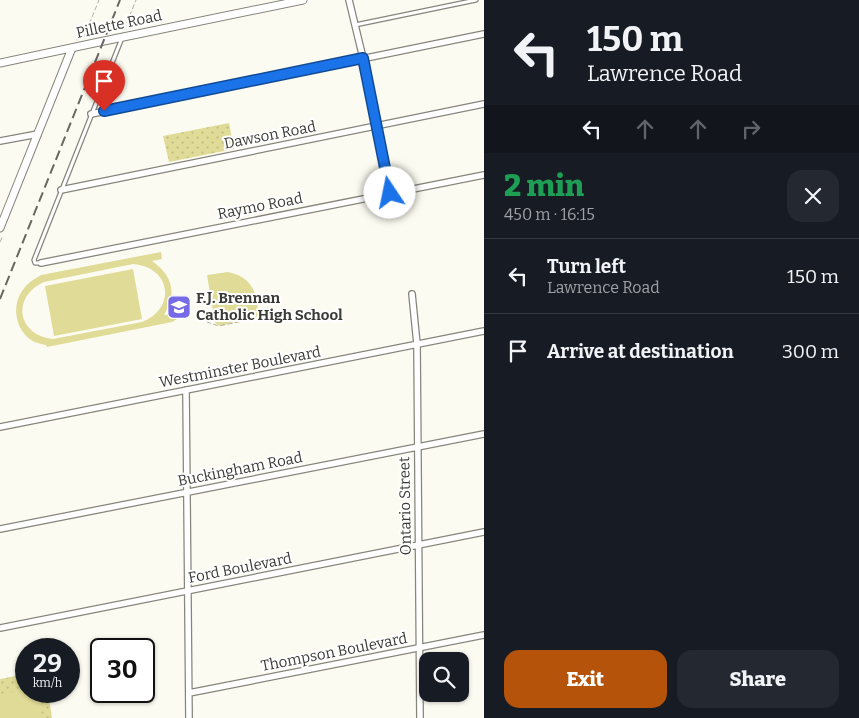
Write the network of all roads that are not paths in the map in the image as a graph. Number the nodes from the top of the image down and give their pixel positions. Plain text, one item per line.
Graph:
1 (302, 0) edge
2 (349, 0) edge
3 (476, 0) edge
4 (356, 25) junction
5 (123, 34) junction
6 (484, 34) edge
7 (72, 48) junction
8 (363, 58) junction
9 (0, 64) edge
10 (484, 104) edge
11 (92, 114) junction
12 (377, 126) junction
13 (38, 134) junction
14 (0, 141) edge
15 (484, 175) edge
16 (61, 190) junction
17 (390, 193) junction
18 (2, 221) edge
19 (0, 228) edge
20 (40, 263) joint
21 (412, 294) dead end
22 (484, 331) edge
23 (417, 344) junction
24 (186, 390) junction
25 (0, 427) edge
26 (484, 434) edge
27 (417, 447) junction
28 (188, 492) junction
29 (0, 529) edge
30 (484, 532) edge
31 (418, 545) junction
32 (188, 591) junction
33 (0, 628) edge
34 (484, 635) edge
35 (420, 648) junction
36 (189, 693) junction
37 (189, 718) edge
38 (420, 718) edge

1 - 5 street, Pillette Road
2 - 4 street
3 - 4 lane
4 - 8 street
5 - 7 street, Pillette Road
5 - 11 lane
6 - 8 street
7 - 9 street, Pillette Road
7 - 13 street
8 - 11 street
8 - 12 street
10 - 12 street, Dawson Road
11 - 16 lane
12 - 16 street, Dawson Road
12 - 17 street
13 - 14 street
13 - 18 street
15 - 17 street, Raymo Road
16 - 20 lane
17 - 20 street, Raymo Road
18 - 19 street
21 - 23 street, Ontario Street
22 - 23 street, Westminster Boulevard
23 - 24 street, Westminster Boulevard
23 - 27 street, Ontario Street
24 - 25 street, Westminster Boulevard
24 - 28 street
26 - 27 street, Buckingham Road
27 - 28 street, Buckingham Road
27 - 31 street, Ontario Street
28 - 29 street, Buckingham Road
28 - 32 street
30 - 31 street, Ford Boulevard
31 - 32 street, Ford Boulevard
31 - 35 street, Ontario Street
32 - 33 street, Ford Boulevard
32 - 36 street
34 - 35 street, Thompson Boulevard
35 - 36 street, Thompson Boulevard
35 - 38 street, Ontario Street
36 - 37 street

